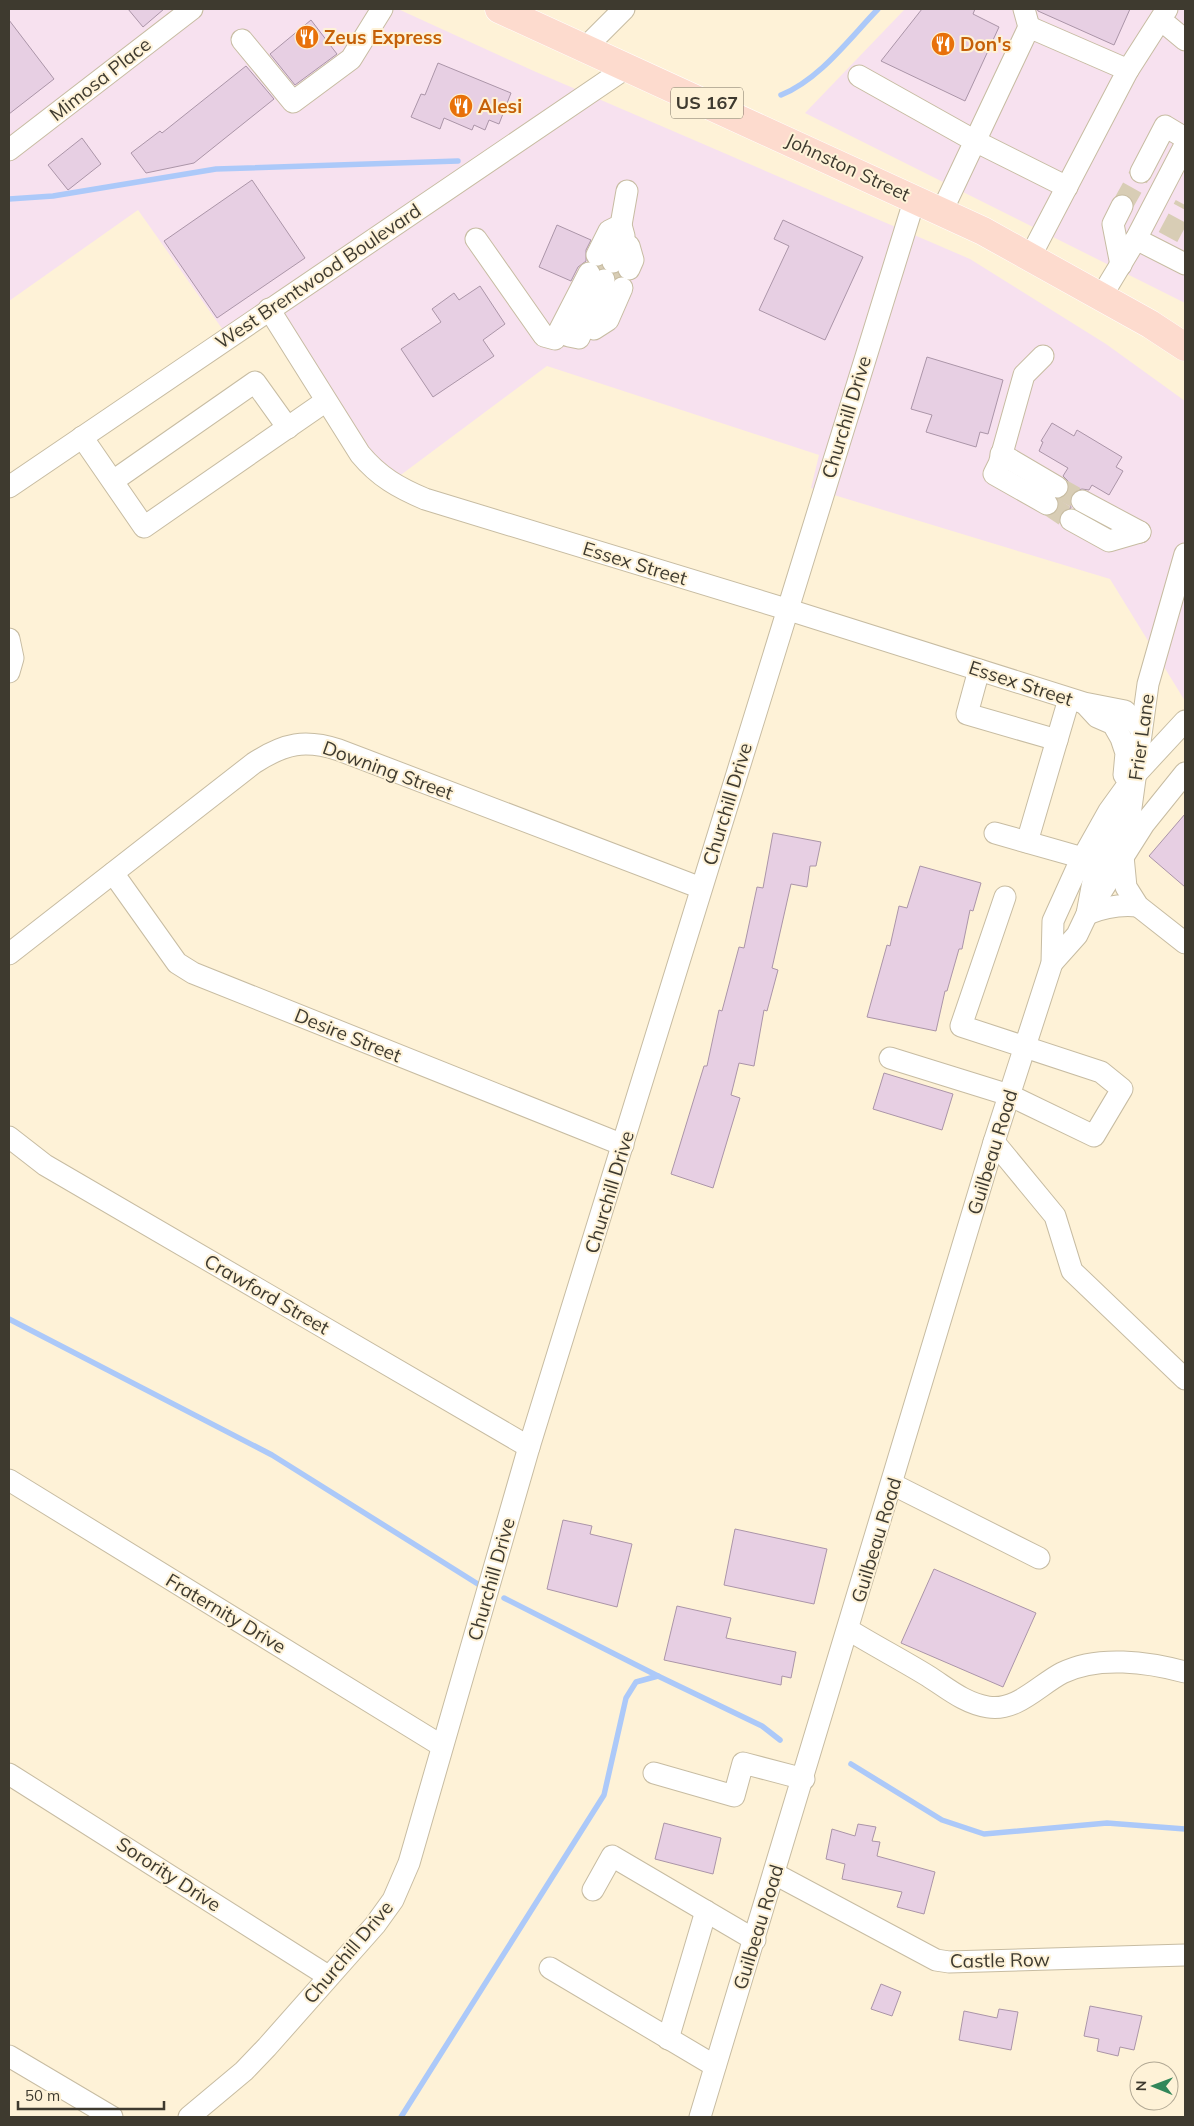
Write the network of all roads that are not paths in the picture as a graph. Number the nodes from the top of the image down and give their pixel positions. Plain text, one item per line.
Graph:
1 (192, 9) edge
2 (382, 9) edge
3 (499, 9) edge
4 (624, 9) edge
5 (1164, 15) edge
6 (1026, 18) edge
7 (242, 40) dead end
8 (1185, 40) edge
9 (586, 48) junction
10 (629, 66) junction
11 (1128, 70) junction
12 (859, 76) dead end
13 (1185, 138) edge
14 (975, 141) junction
15 (1185, 144) edge
16 (9, 150) edge
17 (1152, 152) junction
18 (1173, 167) junction
19 (1141, 172) tunnel mouth
20 (1067, 187) junction
21 (626, 191) dead end
22 (915, 198) junction
23 (1122, 206) tunnel mouth
24 (942, 211) junction
25 (476, 239) dead end
26 (1136, 239) junction
27 (1030, 257) junction
28 (613, 263) junction
29 (1185, 264) edge
30 (1121, 265) junction
31 (1101, 297) junction
32 (269, 309) junction
33 (574, 335) junction
34 (1185, 345) edge
35 (1043, 356) dead end
36 (326, 401) junction
37 (288, 428) junction
38 (82, 437) junction
39 (112, 481) junction
40 (9, 487) edge
41 (1052, 495) tunnel mouth
42 (1077, 510) tunnel mouth
43 (1140, 532) dead end
44 (1185, 554) edge
45 (786, 609) junction
46 (9, 639) edge
47 (979, 670) junction
48 (9, 672) edge
49 (1077, 701) junction
50 (1185, 721) edge
51 (1141, 729) junction
52 (1057, 740) junction
53 (1185, 773) edge
54 (1135, 775) junction
55 (1119, 797) junction
56 (996, 833) dead end
57 (1027, 842) junction
58 (1122, 856) junction
59 (1083, 858) junction
60 (113, 873) junction
61 (701, 888) junction
62 (1005, 897) dead end
63 (1138, 906) junction
64 (1087, 914) junction
65 (1185, 943) edge
66 (9, 954) edge
67 (1052, 962) junction
68 (1025, 1048) junction
69 (890, 1058) dead end
70 (1009, 1095) junction
71 (9, 1137) edge
72 (994, 1142) junction
73 (623, 1145) junction
74 (1185, 1378) edge
75 (529, 1447) junction
76 (9, 1480) edge
77 (892, 1484) junction
78 (1039, 1558) dead end
79 (849, 1630) junction
80 (1185, 1672) edge
81 (442, 1746) junction
82 (654, 1773) dead end
83 (9, 1774) edge
84 (804, 1780) junction
85 (775, 1874) junction
86 (593, 1890) dead end
87 (706, 1911) junction
88 (754, 1940) junction
89 (1185, 1955) edge
90 (550, 1968) dead end
91 (328, 1976) junction
92 (668, 2039) junction
93 (9, 2056) edge
94 (715, 2066) junction
95 (112, 2117) edge
96 (189, 2117) edge
97 (700, 2117) edge

1 - 16 street, Mimosa Place
2 - 7 street
3 - 9 main road, Johnston Street / US 167
4 - 9 street
5 - 8 street
5 - 11 street
6 - 11 street
6 - 14 street
9 - 10 main road, Johnston Street / US 167
10 - 22 main road, Johnston Street / US 167
10 - 32 street, West Brentwood Boulevard
11 - 20 street
12 - 14 street
13 - 17 street
14 - 20 street
14 - 24 street
15 - 18 street
17 - 18 street
17 - 19 street
18 - 26 street
20 - 27 street
21 - 28 street
22 - 24 main road, Johnston Street / US 167
22 - 45 street, Churchill Drive
23 - 30 street
24 - 27 main road, Johnston Street / US 167
25 - 33 street
26 - 29 street
26 - 30 street
27 - 31 main road, Johnston Street / US 167
28 - 33 street
28 - 33 street
30 - 31 street
31 - 34 main road, Johnston Street / US 167
32 - 36 street, Essex Street
32 - 38 street, West Brentwood Boulevard
35 - 41 street
36 - 37 street
36 - 45 street, Essex Street
37 - 39 street
37 - 39 street
38 - 39 street
38 - 40 street, West Brentwood Boulevard
42 - 43 street
44 - 51 street, Frier Lane
45 - 47 street, Essex Street
45 - 61 street, Churchill Drive
46 - 48 street
47 - 49 street, Essex Street
47 - 52 street
49 - 51 street, Essex Street
49 - 52 street
49 - 55 street, Essex Street
50 - 54 street, Guilbeau Road
51 - 54 street, Frier Lane
52 - 57 street
53 - 58 street, Guilbeau Road
54 - 55 street, Guilbeau Road
54 - 64 street, Frier Lane
55 - 59 street, Guilbeau Road
56 - 57 street
57 - 59 street
58 - 63 street
58 - 64 street, Guilbeau Road
59 - 67 street, Guilbeau Road
60 - 61 street, Downing Street
60 - 66 street, Downing Street
60 - 73 street, Desire Street
61 - 73 street, Churchill Drive
62 - 68 street
63 - 64 street
63 - 65 street
64 - 67 street, Guilbeau Road
67 - 68 street, Guilbeau Road
68 - 70 street, Guilbeau Road
68 - 70 street
69 - 70 street
70 - 72 street, Guilbeau Road
71 - 75 street, Crawford Street
72 - 74 street
72 - 77 street, Guilbeau Road
73 - 75 street, Churchill Drive
75 - 81 street, Churchill Drive
76 - 81 street, Fraternity Drive
77 - 78 street
77 - 79 street, Guilbeau Road
79 - 80 street
79 - 84 street, Guilbeau Road
81 - 91 street, Churchill Drive
82 - 84 street
83 - 91 street, Sorority Drive
84 - 85 street, Guilbeau Road
85 - 88 street, Guilbeau Road
85 - 89 street, Castle Row
86 - 87 street
87 - 88 street
87 - 92 street
88 - 94 street, Guilbeau Road
90 - 92 street
91 - 96 street, Churchill Drive
92 - 94 street
93 - 95 street
94 - 97 street, Guilbeau Road

